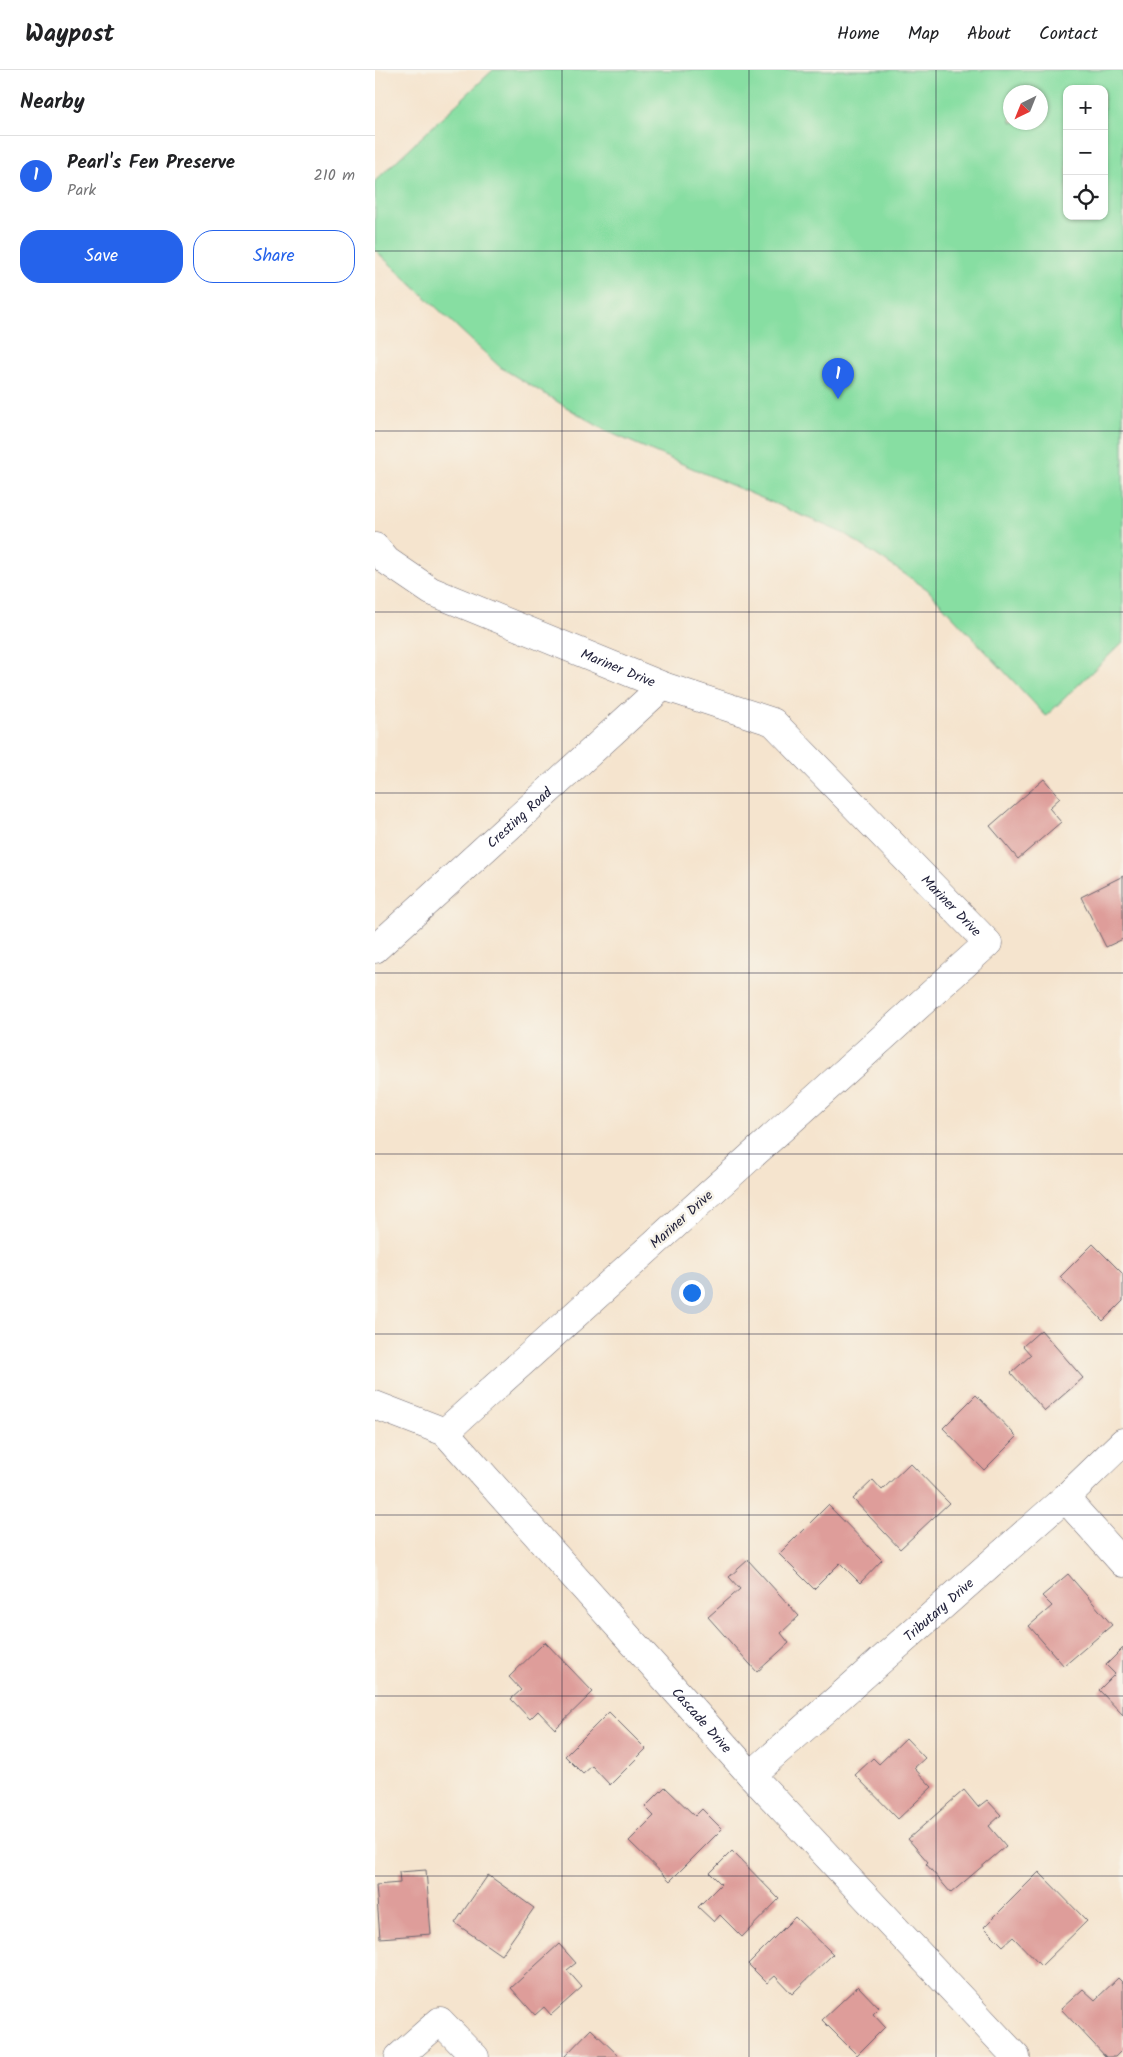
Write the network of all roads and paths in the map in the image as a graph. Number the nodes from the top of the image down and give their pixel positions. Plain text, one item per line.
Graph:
1 (375, 548) edge
2 (663, 686) junction
3 (375, 949) edge
4 (375, 1405) edge
5 (445, 1432) junction
6 (1123, 1442) edge
7 (1065, 1498) junction
8 (1123, 1563) edge
9 (751, 1775) junction
10 (399, 2057) edge
11 (475, 2057) edge
12 (1015, 2057) edge

1 - 2 street, Mariner Drive
2 - 3 street, Cresting Road
2 - 5 street, Mariner Drive
4 - 5 street, Cascade Drive
5 - 9 street, Cascade Drive
6 - 7 street, Tributary Drive
7 - 8 street
7 - 9 street, Tributary Drive
9 - 12 street, Cascade Drive
10 - 11 street

